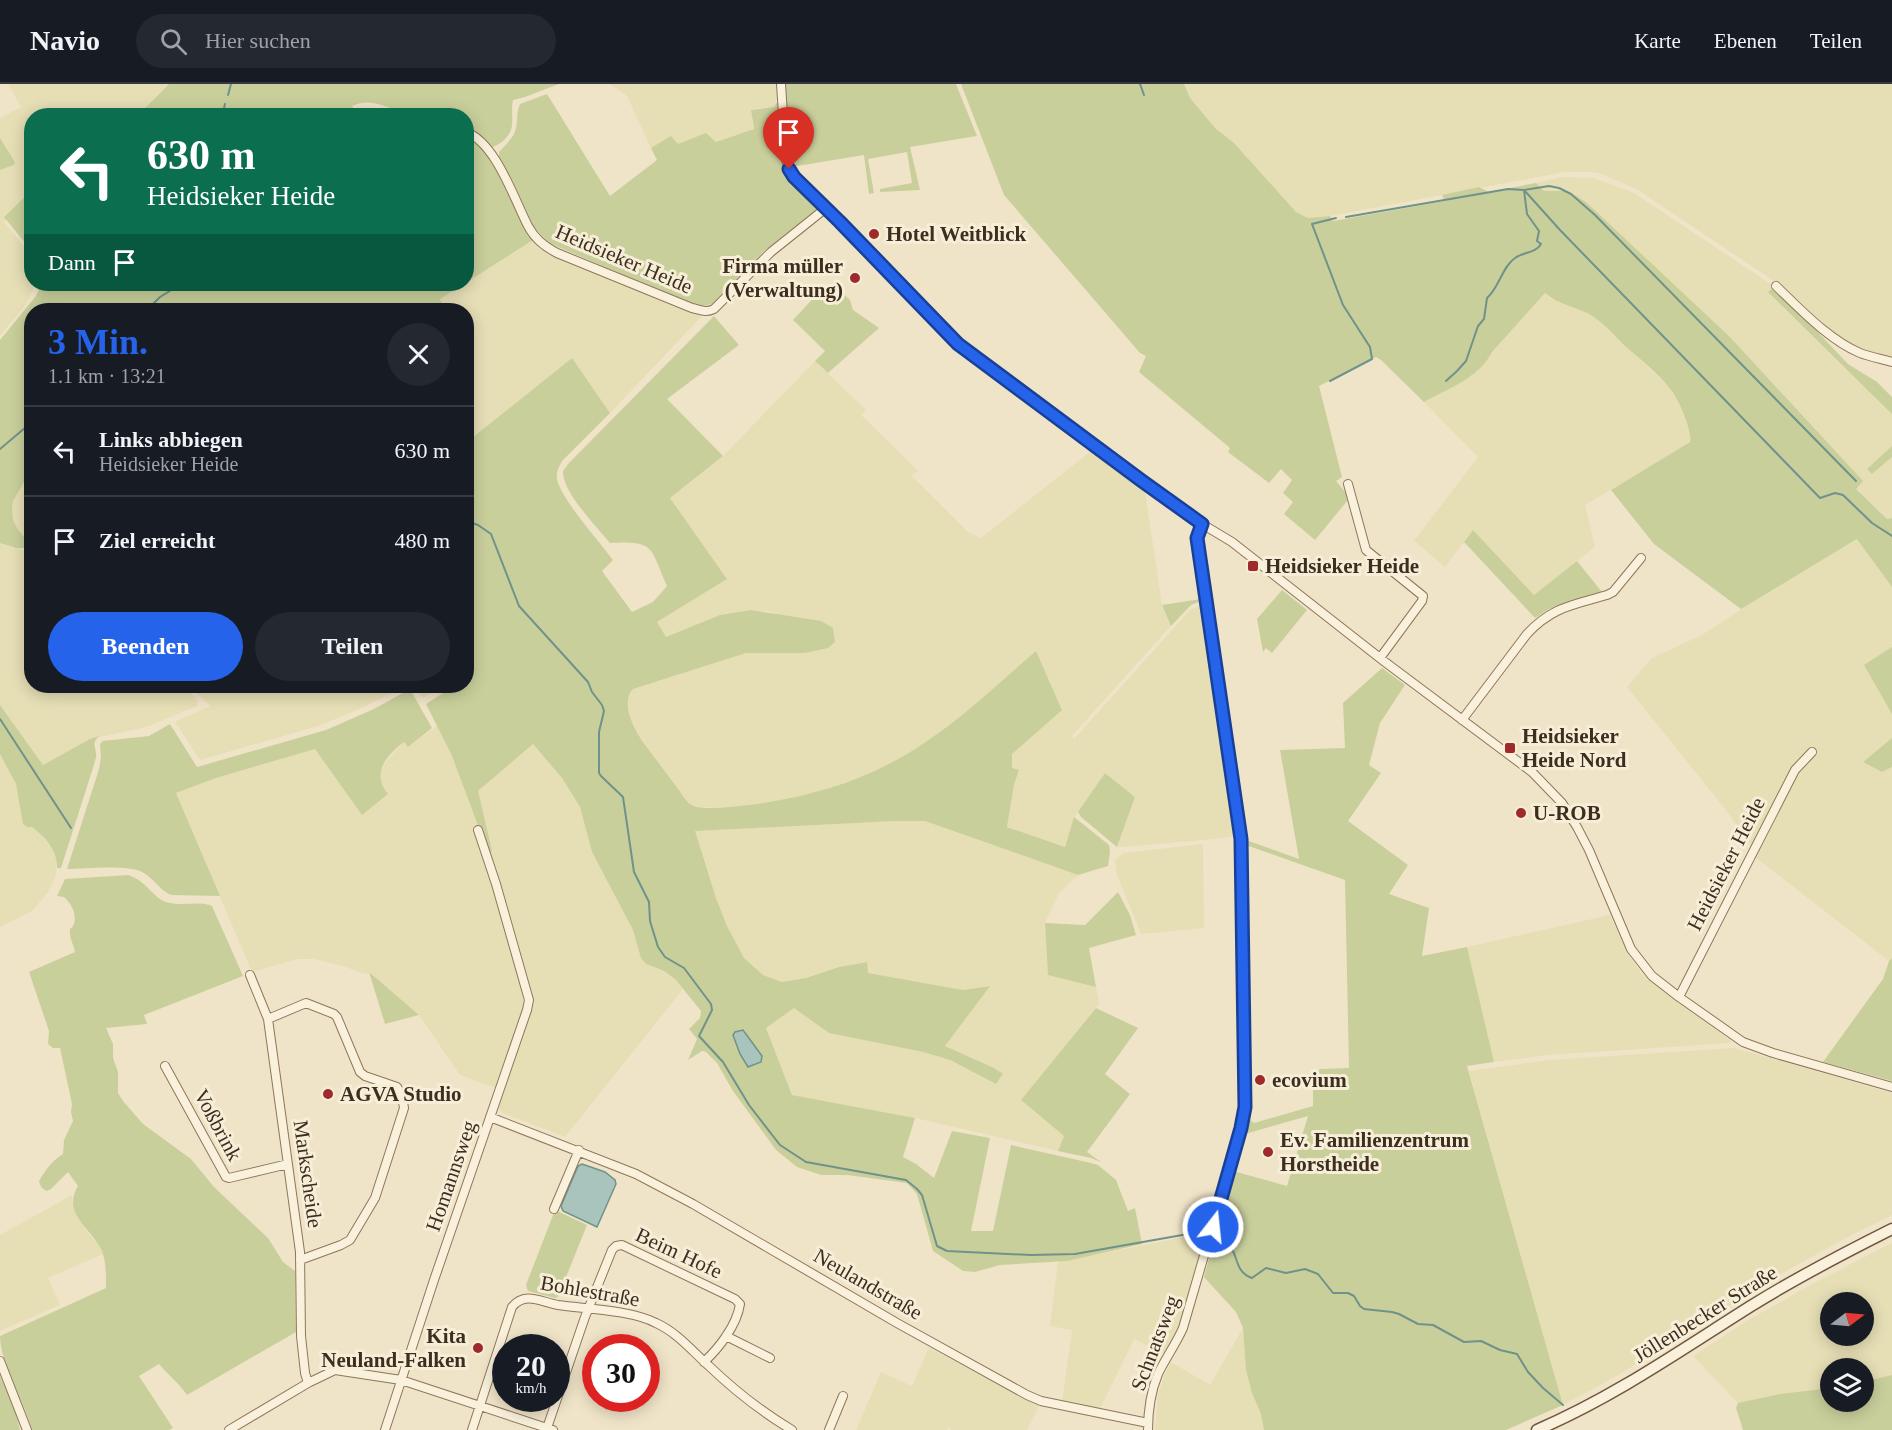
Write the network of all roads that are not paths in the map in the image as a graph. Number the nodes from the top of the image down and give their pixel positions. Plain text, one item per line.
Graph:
1 (781, 84) edge
2 (474, 136) edge
3 (826, 208) junction
4 (1776, 286) dead end
5 (1892, 362) edge
6 (1348, 484) dead end
7 (1202, 524) junction
8 (1641, 558) dead end
9 (1380, 658) junction
10 (1462, 720) junction
11 (1812, 752) dead end
12 (478, 830) dead end
13 (250, 975) dead end
14 (1679, 998) junction
15 (268, 1019) junction
16 (165, 1066) dead end
17 (1892, 1087) edge
18 (490, 1117) junction
19 (579, 1150) junction
20 (288, 1164) junction
21 (554, 1209) dead end
22 (1892, 1229) edge
23 (300, 1260) junction
24 (589, 1309) junction
25 (726, 1336) junction
26 (770, 1358) dead end
27 (0, 1361) edge
28 (704, 1362) junction
29 (400, 1380) junction
30 (308, 1383) junction
31 (843, 1396) dead end
32 (480, 1407) junction
33 (1148, 1426) edge
34 (550, 1429) edge
35 (27, 1430) edge
36 (229, 1430) edge
37 (385, 1430) edge
38 (472, 1430) edge
39 (792, 1430) edge
40 (829, 1430) edge
41 (1537, 1430) edge

1 - 3 street
2 - 3 street, Heidsieker Heide
3 - 7 street
4 - 5 street
6 - 9 street
7 - 9 street
7 - 33 street, Schnatsweg
8 - 10 street
9 - 10 street
10 - 14 street
11 - 14 street, Heidsieker Heide
12 - 18 street, Homannsweg
13 - 15 street, Markscheide
14 - 17 street
15 - 20 street, Markscheide
15 - 23 street
16 - 20 street, Voßbrink
18 - 19 street, Neulandstraße
18 - 29 street, Homannsweg
19 - 21 street
19 - 33 street, Neulandstraße
20 - 23 street, Markscheide
22 - 41 main road, Jöllenbecker Straße
23 - 30 street, Markscheide
24 - 25 street, Beim Hofe
24 - 28 street, Bohlestraße
24 - 32 street, Bohlestraße
24 - 34 street, Beim Hofe
25 - 26 street
25 - 28 street, Beim Hofe
27 - 35 street
28 - 39 street, Bohlestraße
29 - 30 street
29 - 32 street
29 - 37 street, Homannsweg
30 - 36 street
31 - 40 street
32 - 34 street
32 - 38 street, Bohlestraße

